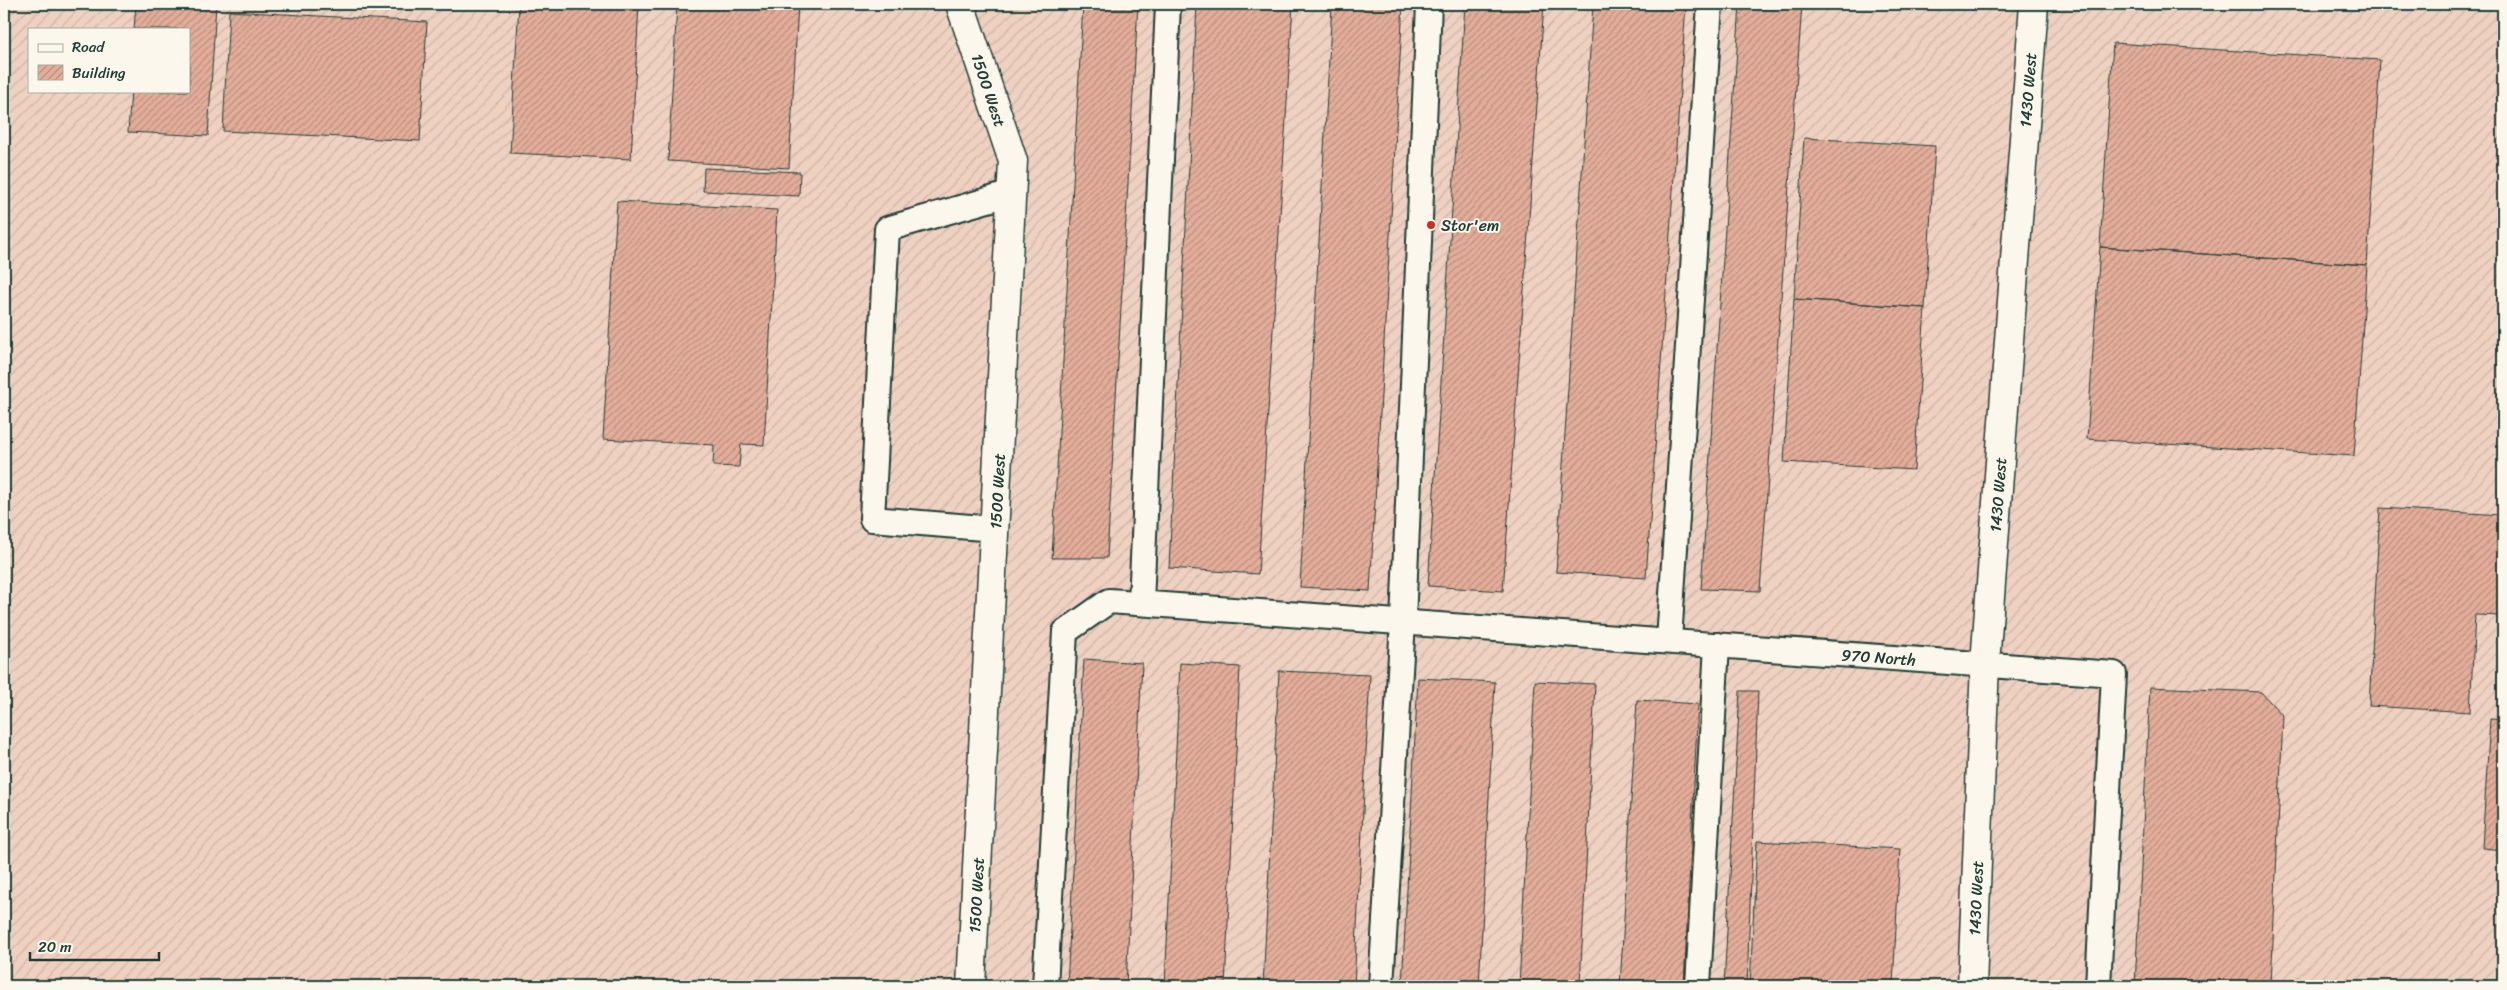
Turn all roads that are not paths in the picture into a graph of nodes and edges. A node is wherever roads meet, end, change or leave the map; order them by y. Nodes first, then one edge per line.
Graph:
1 (960, 4) edge
2 (1168, 4) edge
3 (1429, 4) edge
4 (1710, 4) edge
5 (2034, 4) edge
6 (1012, 193) junction
7 (995, 528) junction
8 (1140, 603) junction
9 (1403, 622) junction
10 (1669, 641) junction
11 (1717, 645) junction
12 (1984, 664) junction
13 (971, 986) edge
14 (1045, 986) edge
15 (1381, 986) edge
16 (1698, 986) edge
17 (1972, 986) edge
18 (2098, 986) edge

1 - 6 street, 1500 West
2 - 8 lane
3 - 9 lane
4 - 10 lane
5 - 12 street, 1430 West
6 - 7 street, 1500 West
6 - 7 lane
7 - 13 street, 1500 West
8 - 9 lane, 970 North
8 - 14 lane, 970 North
9 - 10 lane, 970 North
9 - 15 lane
10 - 11 lane, 970 North
11 - 12 lane, 970 North
11 - 16 lane
12 - 17 street, 1430 West
12 - 18 lane, 970 North

